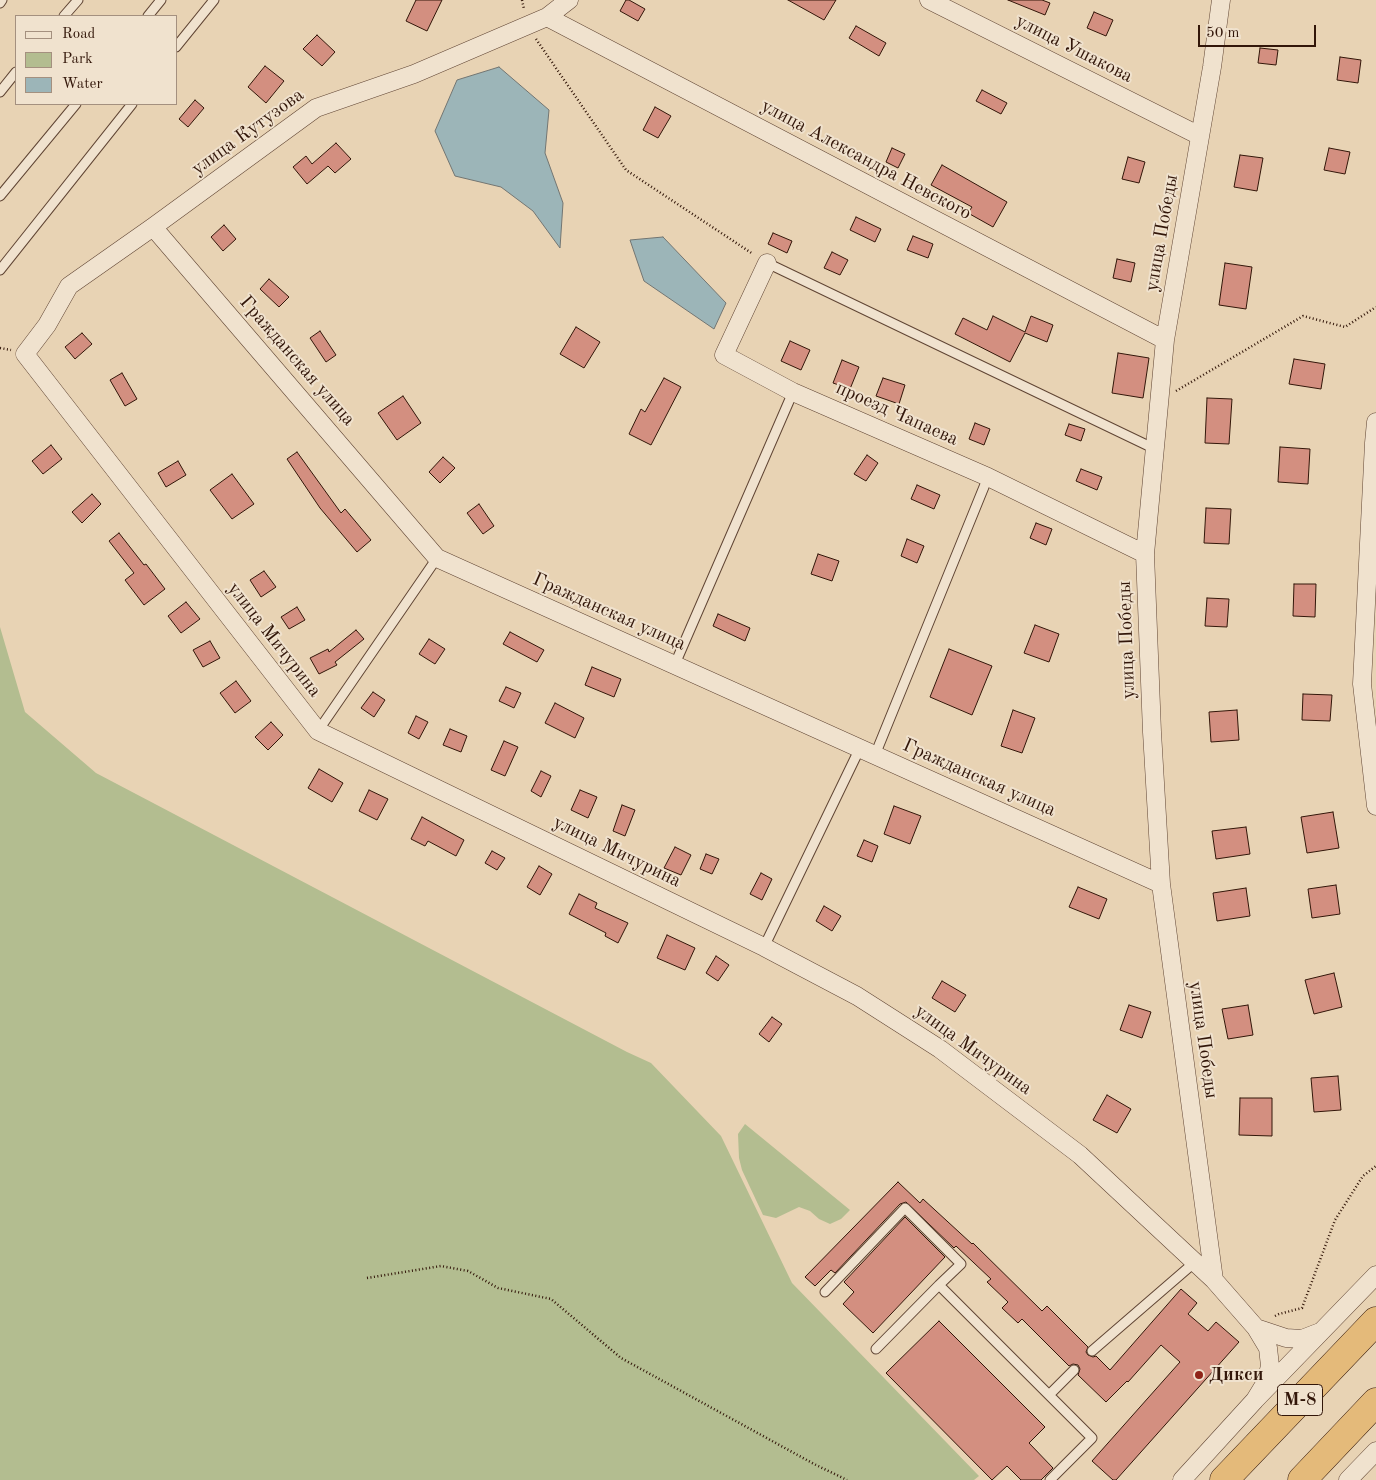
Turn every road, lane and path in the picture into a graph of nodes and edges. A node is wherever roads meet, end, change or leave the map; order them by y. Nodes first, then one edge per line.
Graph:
1 (78, 0) edge
2 (161, 0) edge
3 (214, 0) edge
4 (569, 0) edge
5 (929, 0) edge
6 (1221, 0) edge
7 (65, 15) edge
8 (149, 15) edge
9 (547, 17) junction
10 (527, 25) junction
11 (178, 45) edge
12 (15, 73) edge
13 (0, 92) edge
14 (75, 105) edge
15 (131, 105) edge
16 (1200, 136) junction
17 (0, 196) edge
18 (154, 227) junction
19 (767, 263) junction
20 (0, 270) edge
21 (1376, 306) edge
22 (1165, 340) junction
23 (24, 354) joint
24 (793, 392) junction
25 (1159, 400) junction
26 (1376, 422) edge
27 (1155, 449) junction
28 (988, 477) junction
29 (1145, 554) junction
30 (437, 558) junction
31 (675, 664) junction
32 (318, 731) junction
33 (868, 751) junction
34 (1376, 806) edge
35 (1161, 884) junction
36 (764, 947) junction
37 (1376, 1166) edge
38 (1194, 1262) junction
39 (1376, 1275) edge
40 (367, 1278) dead end
41 (1214, 1280) junction
42 (939, 1285) junction
43 (825, 1292) dead end
44 (1376, 1321) edge
45 (1256, 1328) junction
46 (1321, 1332) junction
47 (876, 1349) dead end
48 (1092, 1352) dead end
49 (1074, 1370) dead end
50 (1049, 1395) junction
51 (1255, 1400) junction
52 (1376, 1402) edge
53 (1373, 1462) edge
54 (847, 1480) edge
55 (1050, 1480) edge
56 (1182, 1480) edge
57 (1224, 1480) edge
58 (1302, 1480) edge
59 (1348, 1480) edge

1 - 7 lane
2 - 8 lane
3 - 11 lane
4 - 9 street, улица Кутузова
5 - 16 street, улица Ушакова
6 - 16 street, улица Победы
9 - 10 street, улица Кутузова
9 - 22 street, улица Александра Невского
10 - 18 street, улица Кутузова
10 - 19 path
12 - 13 lane
14 - 17 lane
15 - 20 lane
16 - 22 street, улица Победы
18 - 23 street, улица Кутузова
18 - 30 street, Гражданская улица
19 - 24 street, проезд Чапаева
19 - 27 lane
21 - 25 path
22 - 25 street, улица Победы
23 - 32 street, улица Мичурина
24 - 28 street, проезд Чапаева
24 - 31 lane
25 - 27 street, улица Победы
26 - 34 street
27 - 29 street, улица Победы
28 - 29 street, проезд Чапаева
28 - 33 lane
29 - 35 street, улица Победы
30 - 31 street, Гражданская улица
30 - 32 lane
31 - 33 street, Гражданская улица
32 - 36 street, улица Мичурина
33 - 35 street, Гражданская улица
33 - 36 lane
35 - 41 street, улица Победы
36 - 38 street, улица Мичурина
37 - 45 path
38 - 41 street, улица Мичурина
38 - 48 lane
39 - 46 street
40 - 54 path
41 - 45 street, улица Мичурина
42 - 43 lane
42 - 47 lane
42 - 50 lane
44 - 57 highway, М-8
45 - 46 street
45 - 51 street, улица Мичурина
46 - 51 street
49 - 50 lane
50 - 55 lane
51 - 56 street
52 - 58 highway
53 - 59 street

